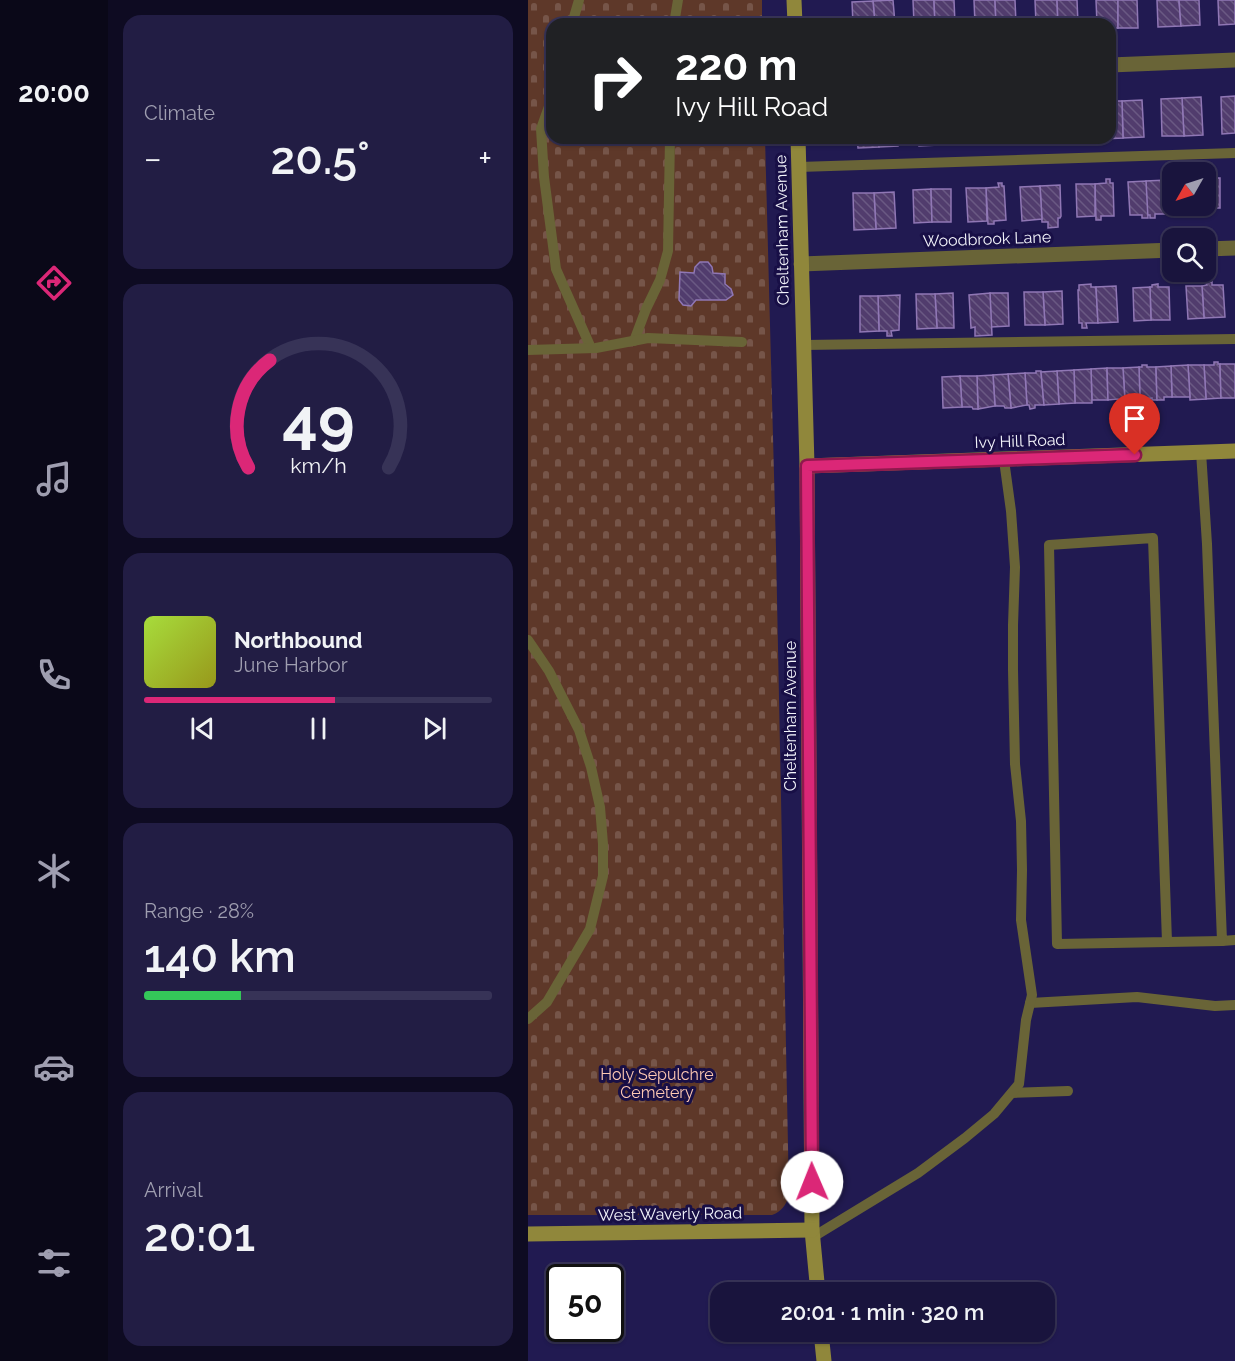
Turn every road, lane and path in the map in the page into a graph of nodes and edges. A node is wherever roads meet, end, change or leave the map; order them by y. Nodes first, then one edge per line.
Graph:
1 (579, 0) edge
2 (678, 0) edge
3 (794, 0) edge
4 (574, 18) edge
5 (675, 18) edge
6 (795, 18) edge
7 (1235, 60) edge
8 (1116, 65) edge
9 (546, 115) edge
10 (670, 144) edge
11 (798, 144) edge
12 (1235, 153) edge
13 (799, 167) junction
14 (1235, 248) edge
15 (1216, 249) edge
16 (1162, 250) edge
17 (801, 264) junction
18 (1235, 339) edge
19 (634, 341) junction
20 (742, 342) dead end
21 (803, 345) junction
22 (591, 348) junction
23 (528, 350) edge
24 (1235, 451) edge
25 (1201, 452) junction
26 (1004, 460) junction
27 (807, 466) junction
28 (528, 640) edge
29 (1235, 940) edge
30 (1222, 941) junction
31 (1167, 942) junction
32 (1030, 1003) junction
33 (1235, 1005) edge
34 (528, 1019) edge
35 (1068, 1091) dead end
36 (1012, 1093) junction
37 (528, 1234) edge
38 (812, 1234) junction
39 (817, 1282) edge
40 (822, 1342) edge
41 (824, 1361) edge

1 - 4 lane
2 - 5 lane
3 - 6 main road
7 - 8 street
9 - 22 lane
10 - 19 lane
11 - 13 main road, Cheltenham Avenue
12 - 13 lane
13 - 17 main road, Cheltenham Avenue
14 - 15 street
16 - 17 street, Woodbrook Lane
17 - 21 main road, Cheltenham Avenue
18 - 21 lane
19 - 20 lane
19 - 22 lane
21 - 27 main road, Cheltenham Avenue
22 - 23 lane
24 - 25 main road, Ivy Hill Road
25 - 26 main road, Ivy Hill Road
25 - 30 lane
26 - 27 main road, Ivy Hill Road
26 - 32 lane
27 - 38 main road, Cheltenham Avenue
28 - 34 lane
29 - 30 lane
30 - 31 lane
31 - 31 lane
32 - 33 lane
32 - 36 lane
35 - 36 lane
36 - 38 lane
37 - 38 main road, West Waverly Road
38 - 39 main road, Cheltenham Avenue
40 - 41 main road

